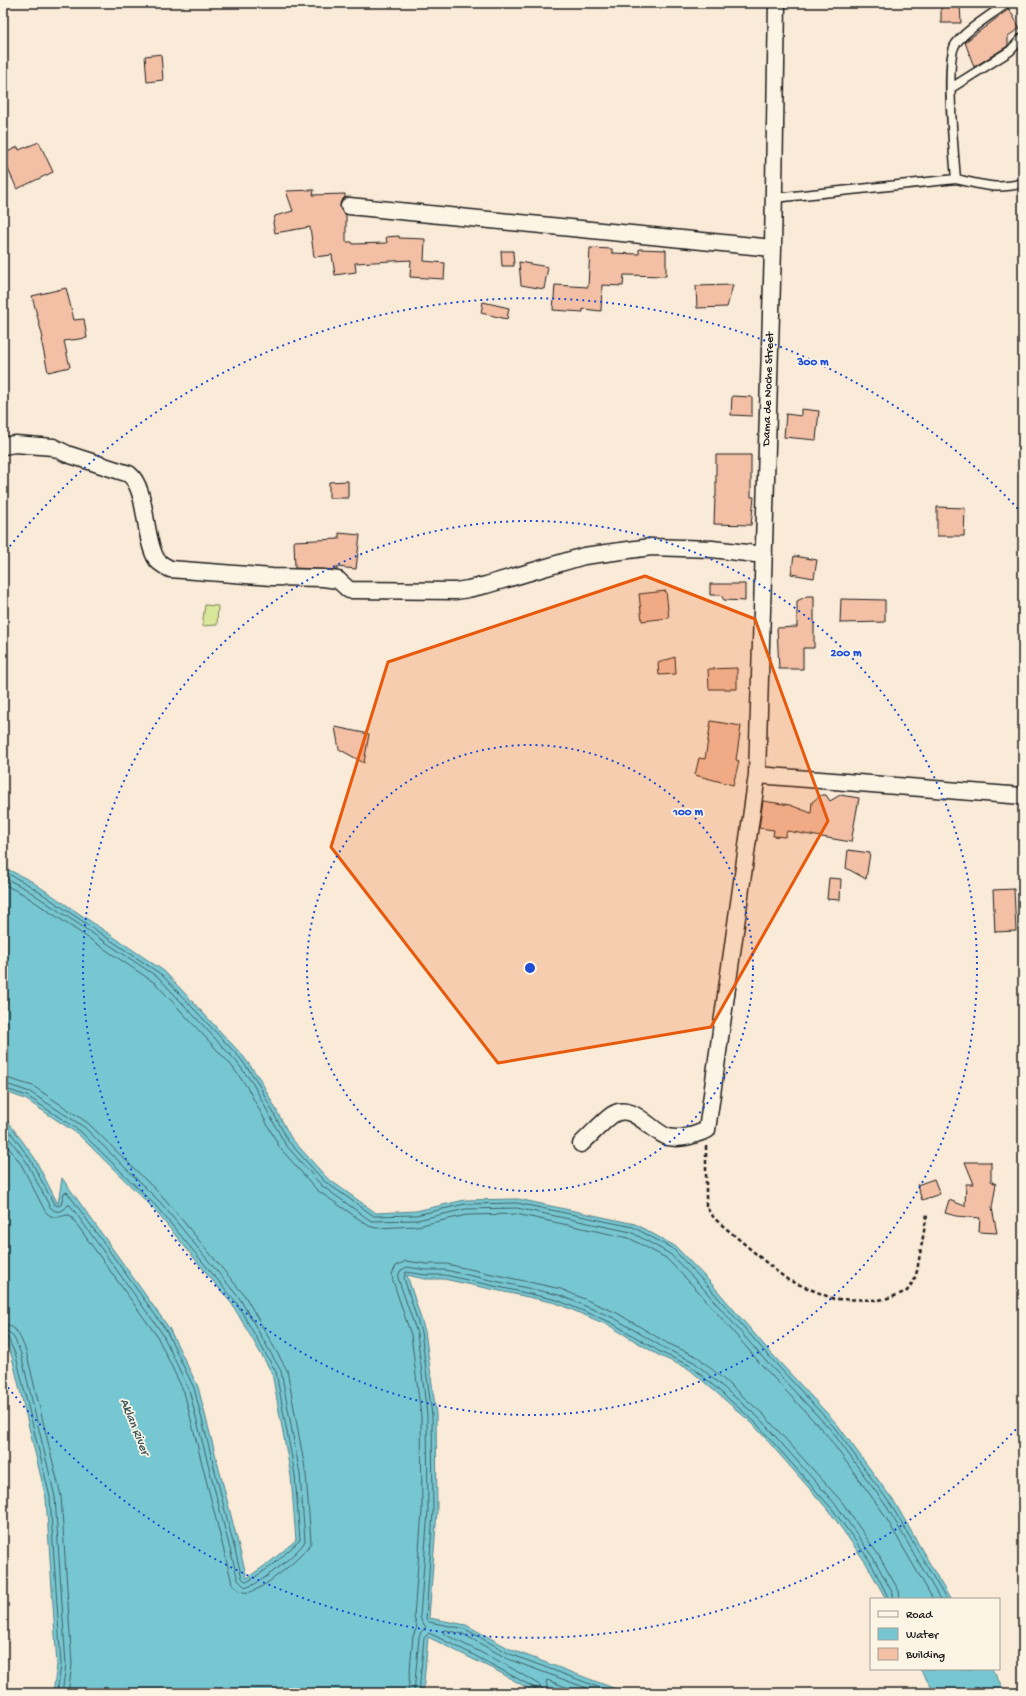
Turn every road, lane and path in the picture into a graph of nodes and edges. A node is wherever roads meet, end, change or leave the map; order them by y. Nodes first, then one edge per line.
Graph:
1 (777, 3) edge
2 (1007, 3) edge
3 (1023, 37) edge
4 (951, 88) junction
5 (956, 179) junction
6 (1023, 183) edge
7 (774, 198) junction
8 (348, 206) dead end
9 (773, 248) junction
10 (3, 446) edge
11 (764, 555) junction
12 (757, 775) junction
13 (1023, 796) edge
14 (707, 1130) junction
15 (581, 1144) dead end
16 (927, 1214) dead end

1 - 7 street, Dama de Noche Street
2 - 4 lane
3 - 4 lane
4 - 5 lane
5 - 6 lane
5 - 7 lane
7 - 9 street, Dama de Noche Street
8 - 9 street
9 - 11 street, Dama de Noche Street
10 - 11 street
11 - 12 street, Dama de Noche Street
12 - 13 street
12 - 14 street, Dama de Noche Street
14 - 15 street
14 - 16 path

